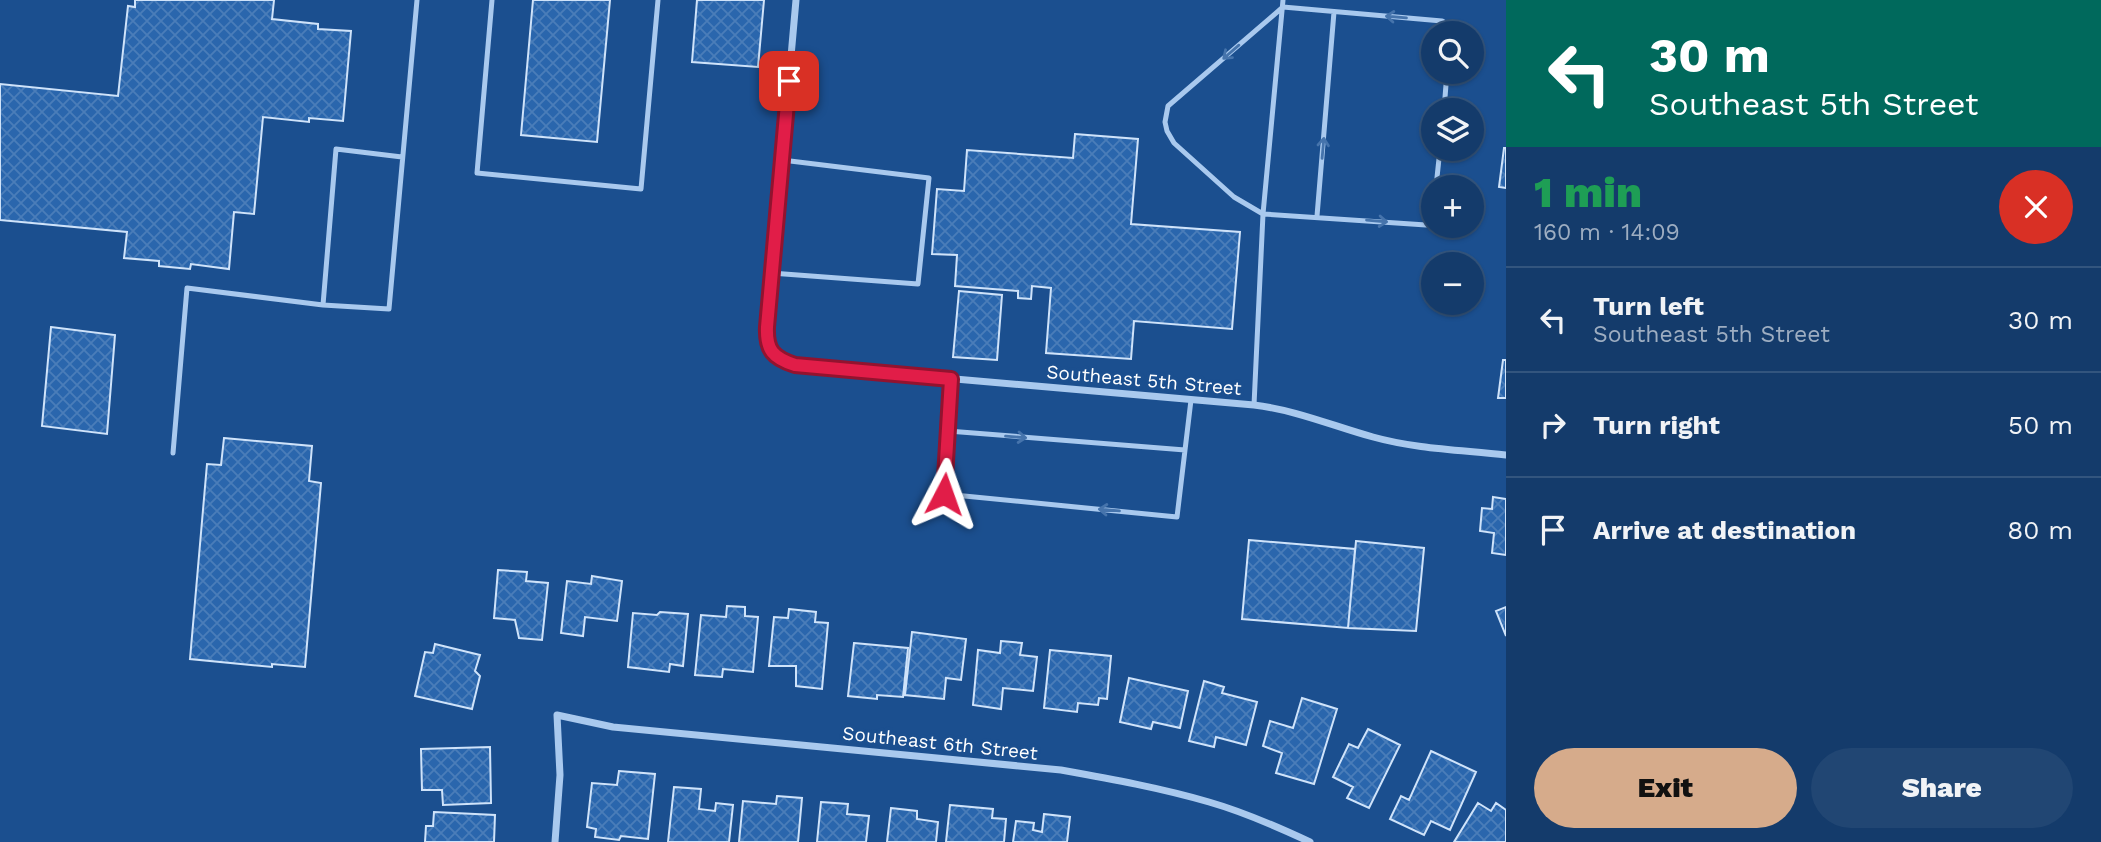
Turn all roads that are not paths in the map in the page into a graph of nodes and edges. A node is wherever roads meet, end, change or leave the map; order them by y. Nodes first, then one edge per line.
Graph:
1 (417, 0) edge
2 (492, 0) edge
3 (658, 0) edge
4 (796, 0) edge
5 (1283, 0) edge
6 (1283, 8) junction
7 (1334, 12) junction
8 (1442, 21) edge
9 (402, 158) junction
10 (782, 160) junction
11 (1263, 214) junction
12 (1317, 216) junction
13 (1421, 225) edge
14 (771, 272) junction
15 (323, 305) junction
16 (951, 379) junction
17 (1191, 400) junction
18 (1254, 405) junction
19 (948, 431) junction
20 (1185, 450) junction
21 (173, 453) dead end
22 (1506, 455) edge
23 (555, 842) edge
24 (1310, 842) edge

1 - 9 lane
2 - 3 lane
4 - 10 street
5 - 6 lane
6 - 7 lane
6 - 11 lane
6 -> 11 lane
8 -> 7 lane
12 -> 7 lane
9 - 15 lane
9 - 15 lane
10 - 14 street
10 - 14 lane
11 - 12 lane
11 - 18 lane
12 -> 13 lane
14 - 16 street, Southeast 5th Street
15 - 21 lane
16 - 17 street, Southeast 5th Street
16 - 19 lane
17 - 18 street, Southeast 5th Street
17 - 20 lane
18 - 22 street, Southeast 5th Street
19 -> 20 lane
20 -> 19 lane
23 - 24 street, Southeast 6th Street

